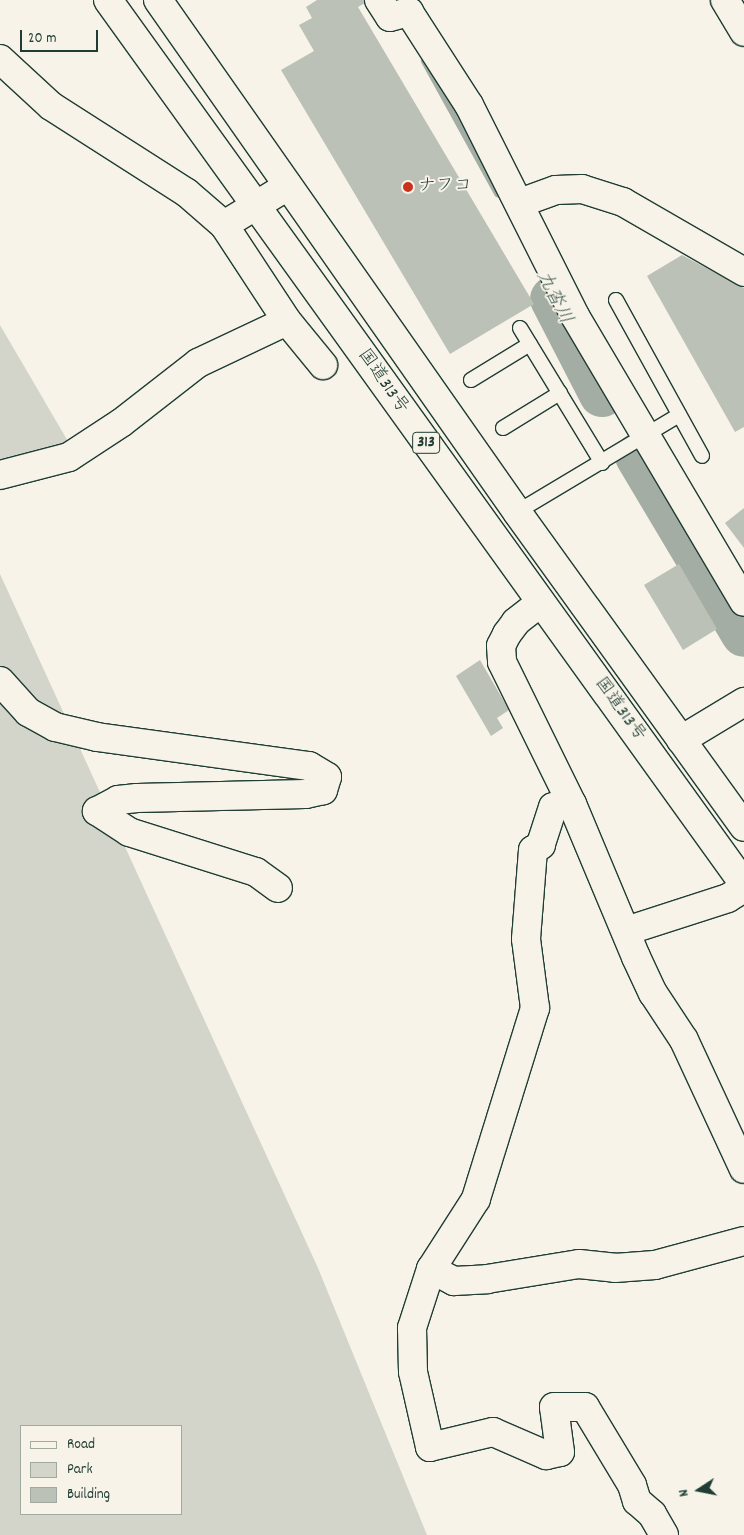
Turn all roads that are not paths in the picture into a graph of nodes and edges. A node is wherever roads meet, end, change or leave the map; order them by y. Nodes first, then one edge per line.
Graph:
1 (108, 0) edge
2 (158, 0) edge
3 (379, 0) edge
4 (725, 0) edge
5 (744, 32) edge
6 (0, 59) edge
7 (288, 186) junction
8 (520, 203) junction
9 (256, 206) junction
10 (224, 225) junction
11 (744, 272) edge
12 (616, 300) dead end
13 (287, 321) junction
14 (520, 328) dead end
15 (530, 344) junction
16 (324, 366) dead end
17 (471, 380) dead end
18 (560, 393) junction
19 (679, 415) junction
20 (503, 428) dead end
21 (646, 438) junction
22 (702, 456) dead end
23 (602, 463) junction
24 (0, 475) edge
25 (517, 512) junction
26 (744, 602) edge
27 (540, 603) junction
28 (0, 681) edge
29 (744, 702) edge
30 (681, 740) junction
31 (572, 804) junction
32 (744, 827) edge
33 (744, 886) edge
34 (278, 888) dead end
35 (626, 931) junction
36 (744, 1170) edge
37 (744, 1241) edge
38 (431, 1269) junction
39 (664, 1535) edge

1 - 9 main road, 国道313号 / 313
2 - 7 main road, 国道313号 / 313
3 - 8 main road
4 - 5 main road
6 - 10 main road
7 - 9 main road
7 - 25 main road, 国道313号 / 313
8 - 11 main road
8 - 21 main road
9 - 10 main road
9 - 27 main road, 国道313号 / 313
10 - 13 main road
12 - 19 lane
13 - 16 main road
13 - 24 main road
14 - 15 lane
15 - 17 lane
15 - 18 lane
18 - 20 lane
18 - 23 lane
19 - 21 lane
19 - 22 lane
21 - 23 lane
21 - 26 main road
23 - 25 lane
25 - 30 main road, 国道313号 / 313
27 - 31 main road
27 - 33 main road, 国道313号 / 313
28 - 34 main road
29 - 30 main road
30 - 32 main road, 国道313号 / 313
31 - 35 main road
31 - 38 main road
33 - 35 main road
35 - 36 main road
37 - 38 main road
38 - 39 main road

